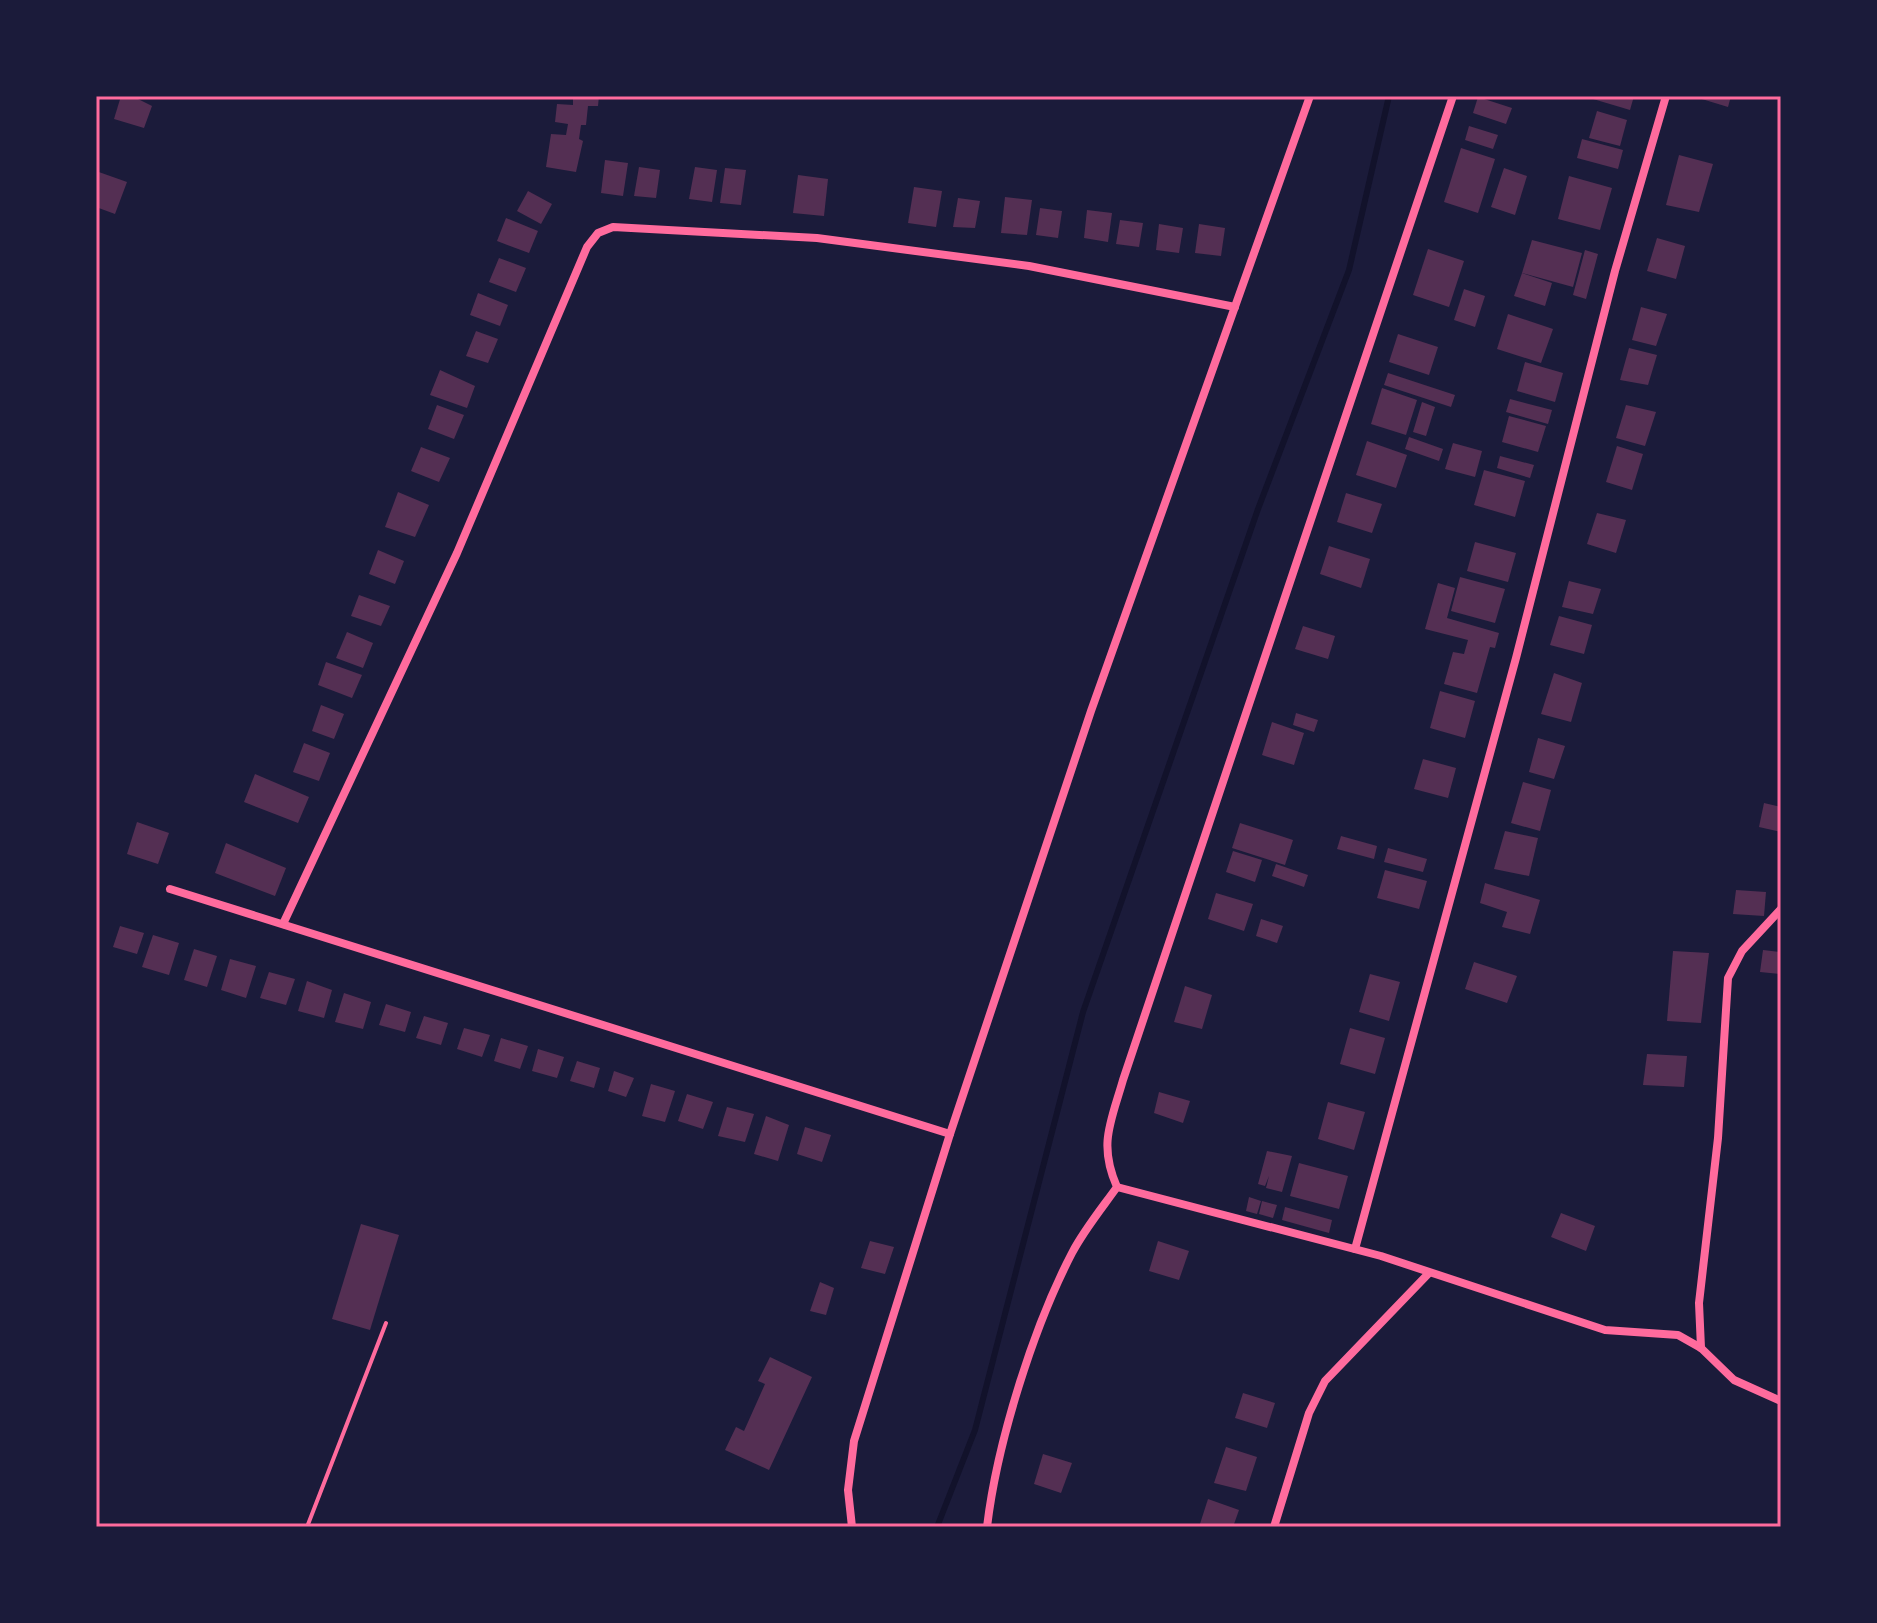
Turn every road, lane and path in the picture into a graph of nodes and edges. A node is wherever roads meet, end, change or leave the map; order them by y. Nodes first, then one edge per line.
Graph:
1 (1310, 96) edge
2 (1453, 96) edge
3 (1666, 96) edge
4 (1235, 307) junction
5 (170, 889) dead end
6 (1781, 909) edge
7 (283, 924) junction
8 (950, 1134) junction
9 (1117, 1187) junction
10 (1355, 1249) junction
11 (1429, 1273) junction
12 (386, 1323) dead end
13 (1701, 1348) junction
14 (1781, 1401) edge
15 (307, 1527) edge
16 (852, 1527) edge
17 (987, 1527) edge
18 (1274, 1527) edge

1 - 4 street
2 - 9 street
3 - 10 street
4 - 7 street
4 - 8 street
5 - 7 street
6 - 13 street
7 - 8 street
8 - 16 street
9 - 10 street
9 - 17 street
10 - 11 street
11 - 13 street
11 - 18 street
12 - 15 lane
13 - 14 street

